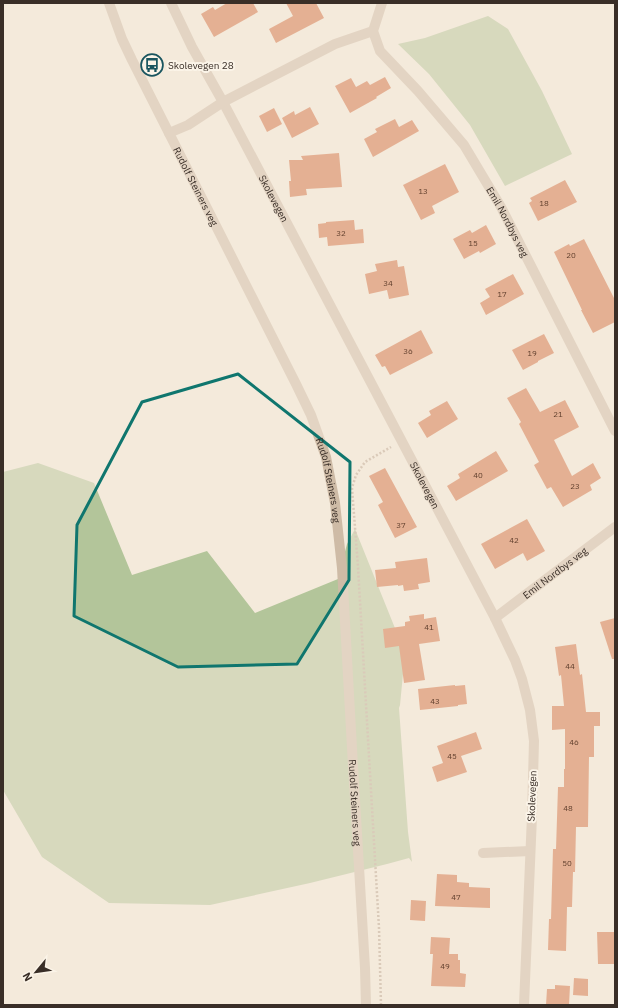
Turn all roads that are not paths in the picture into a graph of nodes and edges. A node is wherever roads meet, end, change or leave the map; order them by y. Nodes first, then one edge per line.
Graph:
1 (109, 3) edge
2 (171, 3) edge
3 (382, 3) edge
4 (373, 31) junction
5 (224, 102) junction
6 (169, 133) junction
7 (615, 431) edge
8 (615, 527) edge
9 (495, 618) junction
10 (530, 851) junction
11 (483, 853) dead end
12 (366, 1005) edge
13 (524, 1005) edge

1 - 6 street, Rudolf Steiners veg
2 - 5 street, Skolevegen
3 - 4 street
4 - 5 street
4 - 7 street, Emil Nordbys veg
5 - 6 street
5 - 9 street, Skolevegen
6 - 12 street, Rudolf Steiners veg
8 - 9 street, Emil Nordbys veg
9 - 10 street, Skolevegen
10 - 11 street
10 - 13 street, Skolevegen

